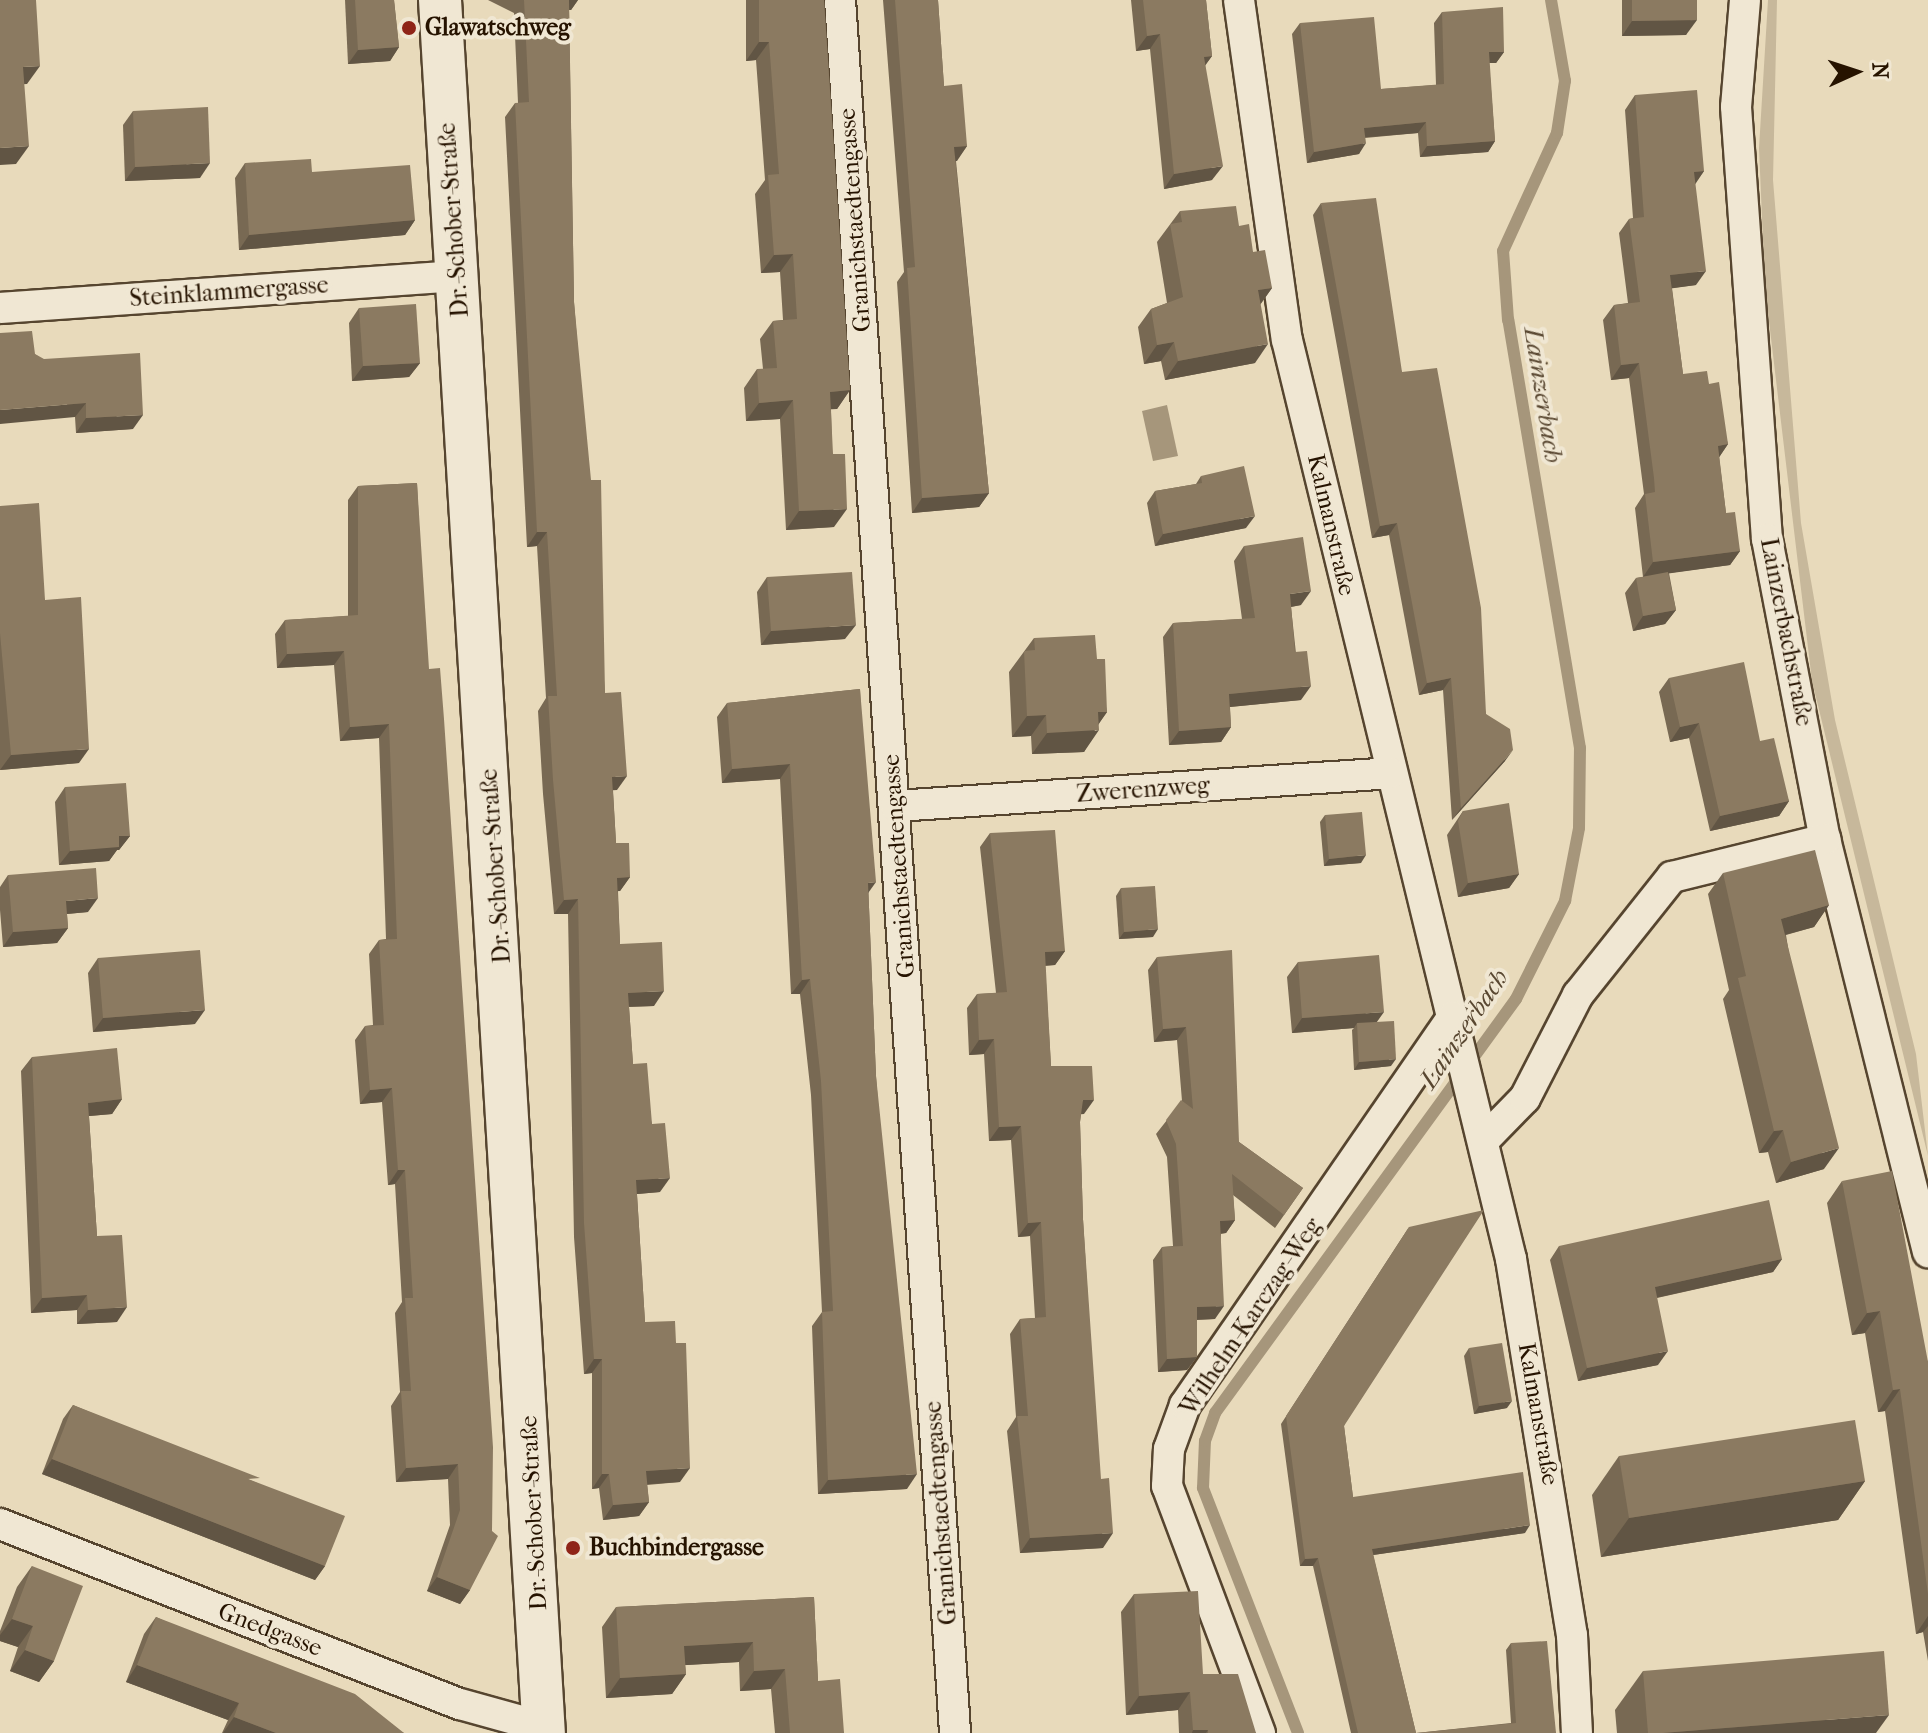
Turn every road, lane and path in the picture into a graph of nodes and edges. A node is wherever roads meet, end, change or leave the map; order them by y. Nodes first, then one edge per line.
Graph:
1 (440, 0) edge
2 (840, 0) edge
3 (1239, 0) edge
4 (1745, 0) edge
5 (457, 276) junction
6 (0, 308) edge
7 (1390, 773) junction
8 (896, 806) junction
9 (1825, 839) junction
10 (1456, 1030) junction
11 (1485, 1139) junction
12 (1928, 1252) edge
13 (0, 1518) edge
14 (543, 1730) edge
15 (955, 1733) edge
16 (1260, 1733) edge
17 (1577, 1733) edge

1 - 5 street, Dr.-Schober-Straße
2 - 8 street, Granichstaedtengasse
3 - 7 street, Kalmanstraße
4 - 9 street, Lainzerbachstraße
5 - 6 street, Steinklammergasse
5 - 14 street, Dr.-Schober-Straße
7 - 8 street, Zwerenzweg
7 - 10 street, Kalmanstraße
8 - 15 street, Granichstaedtengasse
9 - 11 street
9 - 12 street, Lainzerbachstraße
10 - 11 street, Kalmanstraße
10 - 16 street, Wilhelm-Karczag-Weg
11 - 17 street, Kalmanstraße
13 - 14 street, Gnedgasse

